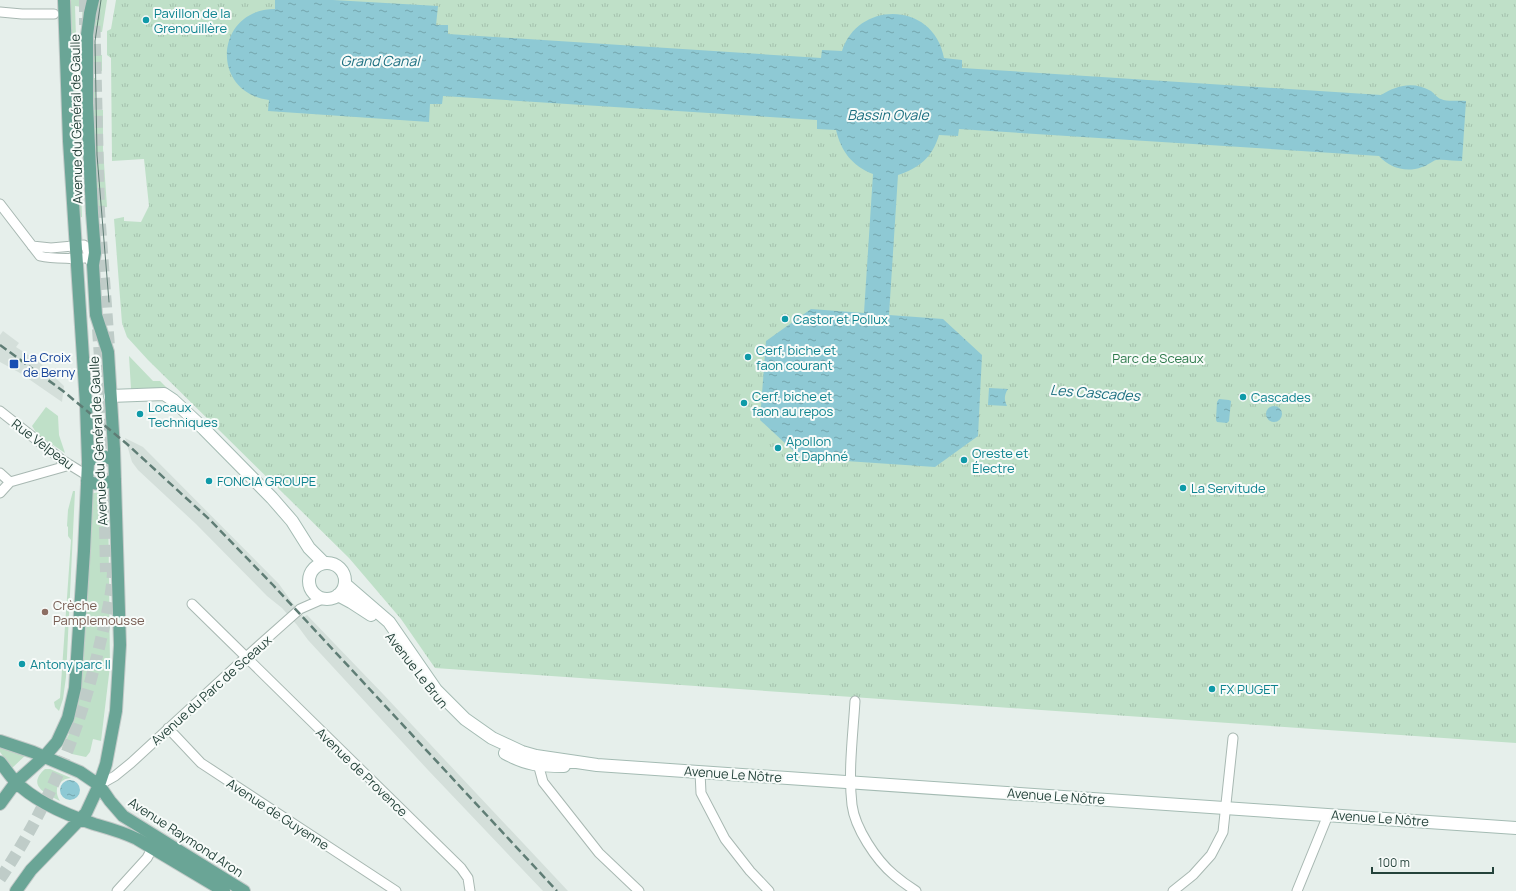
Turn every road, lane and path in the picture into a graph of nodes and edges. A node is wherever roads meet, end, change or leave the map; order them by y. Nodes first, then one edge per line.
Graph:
1 (64, 0) edge
2 (93, 0) edge
3 (2, 12) edge
4 (54, 14) dead end
5 (0, 204) edge
6 (4, 216) edge
7 (75, 245) junction
8 (32, 246) junction
9 (76, 258) junction
10 (92, 259) junction
11 (110, 396) junction
12 (0, 411) edge
13 (114, 461) junction
14 (88, 462) junction
15 (70, 466) junction
16 (0, 473) edge
17 (88, 479) junction
18 (115, 479) junction
19 (10, 482) junction
20 (0, 493) edge
21 (309, 548) junction
22 (324, 563) junction
23 (312, 571) junction
24 (345, 584) junction
25 (338, 595) junction
26 (324, 598) junction
27 (192, 604) dead end
28 (245, 658) junction
29 (856, 701) dead end
30 (168, 728) junction
31 (1234, 738) dead end
32 (0, 741) edge
33 (44, 757) junction
34 (537, 761) junction
35 (0, 762) edge
36 (700, 772) junction
37 (16, 782) junction
38 (851, 782) junction
39 (100, 785) junction
40 (1227, 803) junction
41 (0, 804) edge
42 (1328, 815) junction
43 (80, 819) junction
44 (1516, 828) edge
45 (153, 847) junction
46 (16, 891) edge
47 (117, 891) edge
48 (224, 891) edge
49 (244, 891) edge
50 (396, 891) edge
51 (470, 891) edge
52 (639, 891) edge
53 (769, 891) edge
54 (916, 891) edge
55 (1173, 891) edge
56 (1297, 891) edge

1 - 7 main road, Avenue du Général de Gaulle
2 - 10 main road, Avenue du Général de Gaulle
3 - 4 street
5 - 6 street
6 - 8 street
7 - 8 street
7 - 9 main road, Avenue du Général de Gaulle
7 - 10 street
8 - 9 street
9 - 10 street
9 - 14 main road, Avenue du Général de Gaulle
10 - 11 main road, Avenue du Général de Gaulle
11 - 13 main road, Avenue du Général de Gaulle
11 - 21 main road
12 - 15 street, Rue Velpeau
13 - 14 main road
13 - 18 main road, Avenue du Général de Gaulle
14 - 17 main road, Avenue du Général de Gaulle
15 - 17 street, Rue Velpeau
15 - 19 street
16 - 19 street
17 - 18 main road
17 - 33 main road, Avenue du Général de Gaulle
18 - 39 main road, Avenue du Général de Gaulle
19 - 20 street
21 - 22 main road
21 - 23 main road
22 - 23 main road
22 - 24 main road
23 - 26 main road
24 - 25 main road
24 - 34 main road, Avenue Le Brun
25 - 26 main road
25 - 34 main road, Avenue Le Brun
26 - 28 street, Avenue du Parc de Sceaux
27 - 28 street, Avenue de Provence
28 - 30 street, Avenue du Parc de Sceaux
28 - 51 street, Avenue de Provence
29 - 38 street
30 - 39 street, Avenue du Parc de Sceaux
30 - 50 street, Avenue de Guyenne
31 - 40 street
32 - 33 main road
33 - 37 main road, Avenue du Général de Gaulle
33 - 39 main road
34 - 36 main road, Avenue Le Nôtre
34 - 52 street
35 - 37 main road, Avenue Raymond Aron
36 - 38 main road, Avenue Le Nôtre
36 - 53 street
37 - 41 main road
37 - 43 main road, Avenue Raymond Aron
38 - 40 main road, Avenue Le Nôtre
38 - 54 street
39 - 43 main road, Avenue du Général de Gaulle
39 - 49 main road, Avenue Raymond Aron
40 - 42 main road, Avenue Le Nôtre
40 - 55 street
42 - 44 main road, Avenue Le Nôtre
42 - 56 street
43 - 45 main road, Avenue Raymond Aron
43 - 46 main road, Avenue du Général de Gaulle
45 - 47 street
45 - 48 main road, Avenue Raymond Aron

